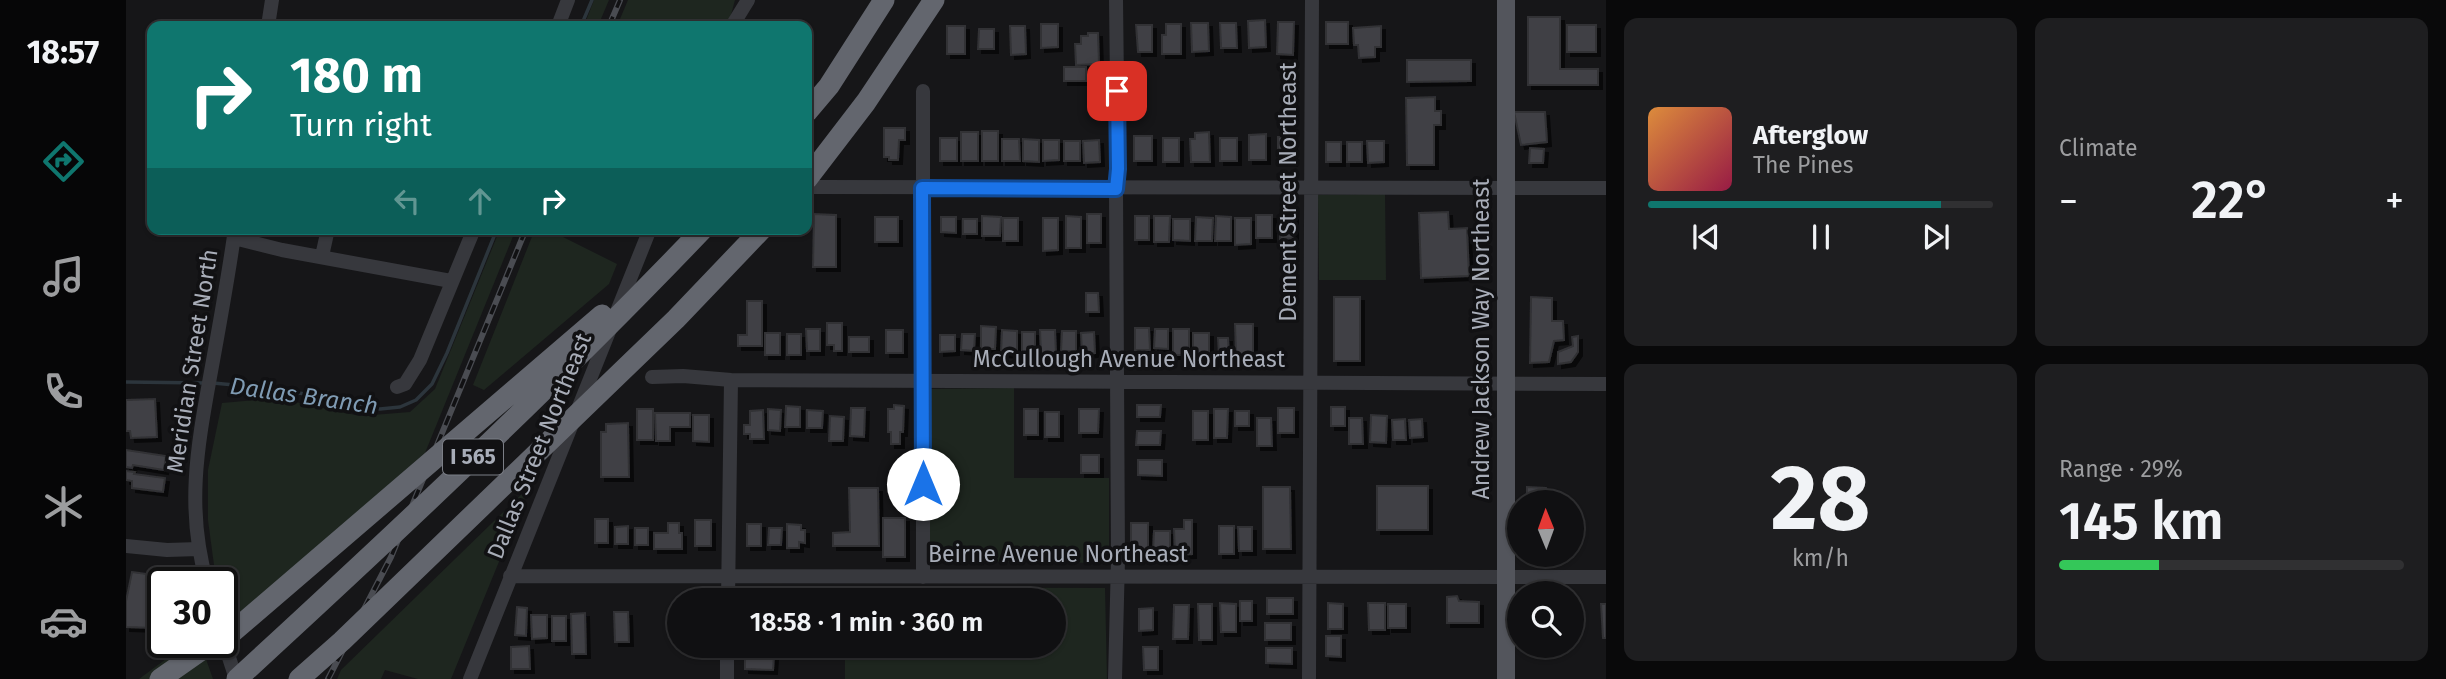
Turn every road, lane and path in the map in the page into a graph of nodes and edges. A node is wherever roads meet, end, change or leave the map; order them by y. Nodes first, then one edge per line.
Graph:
1 (272, 0) edge
2 (568, 0) edge
3 (748, 0) edge
4 (884, 0) edge
5 (934, 0) edge
6 (1116, 0) edge
7 (1312, 0) edge
8 (1506, 0) edge
9 (269, 21) edge
10 (560, 21) edge
11 (735, 21) edge
12 (923, 91) dead end
13 (812, 107) edge
14 (812, 173) edge
15 (812, 187) edge
16 (1506, 187) junction
17 (922, 188) junction
18 (1311, 188) junction
19 (1606, 188) edge
20 (1116, 189) junction
21 (234, 235) edge
22 (238, 235) edge
23 (327, 235) edge
24 (471, 235) edge
25 (648, 235) edge
26 (695, 235) edge
27 (696, 235) edge
28 (756, 235) edge
29 (322, 256) junction
30 (451, 281) junction
31 (652, 377) dead end
32 (731, 380) junction
33 (923, 381) junction
34 (1117, 382) junction
35 (1311, 383) junction
36 (1506, 384) junction
37 (1606, 384) edge
38 (397, 387) dead end
39 (126, 546) edge
40 (199, 549) junction
41 (203, 567) edge
42 (510, 576) junction
43 (729, 576) junction
44 (923, 577) junction
45 (1117, 577) junction
46 (1309, 577) junction
47 (1506, 577) junction
48 (1606, 577) edge
49 (728, 588) edge
50 (238, 626) edge
51 (342, 641) junction
52 (190, 658) edge
53 (201, 658) edge
54 (229, 658) edge
55 (727, 658) edge
56 (160, 679) edge
57 (177, 679) edge
58 (236, 679) edge
59 (299, 679) edge
60 (308, 679) edge
61 (470, 679) edge
62 (727, 679) edge
63 (1115, 679) edge
64 (1309, 679) edge
65 (1506, 679) edge

1 - 9 street
2 - 10 street
3 - 11 street
4 - 13 highway
5 - 14 highway
6 - 20 street
7 - 18 street, Dement Street Northeast
8 - 16 main road, Andrew Jackson Way Northeast
12 - 17 street
15 - 17 street
16 - 18 street
16 - 19 street
16 - 36 main road, Andrew Jackson Way Northeast
17 - 20 street
17 - 33 street
18 - 20 street
18 - 35 street, Dement Street Northeast
20 - 34 street
21 - 40 street, Meridian Street North
22 - 29 street
23 - 29 street
24 - 30 street
25 - 42 street, Dallas Street Northeast
26 - 50 highway, bridge
27 - 58 highway, I 565, bridge
28 - 51 highway, I 565, bridge
29 - 30 street
30 - 38 street
31 - 32 street, McCullough Avenue Northeast
32 - 33 street, McCullough Avenue Northeast
32 - 43 street
33 - 34 street, McCullough Avenue Northeast
33 - 44 street
34 - 35 street, McCullough Avenue Northeast
34 - 45 street
35 - 36 street, McCullough Avenue Northeast
35 - 46 street, Dement Street Northeast
36 - 37 street, McCullough Avenue Northeast
36 - 47 main road, Andrew Jackson Way Northeast
39 - 40 street
40 - 41 street, Meridian Street North
42 - 43 street, Beirne Avenue Northeast
42 - 61 street, Dallas Street Northeast
43 - 44 street, Beirne Avenue Northeast
43 - 49 street
44 - 45 street, Beirne Avenue Northeast
45 - 46 street, Beirne Avenue Northeast
45 - 63 street
46 - 47 street, Beirne Avenue Northeast
46 - 64 street, Dement Street Northeast
47 - 48 street, Beirne Avenue Northeast
47 - 65 main road, Andrew Jackson Way Northeast
51 - 59 highway, I 565, bridge
51 - 60 highway, bridge
52 - 56 highway
53 - 57 highway
54 - 58 street
55 - 62 street

